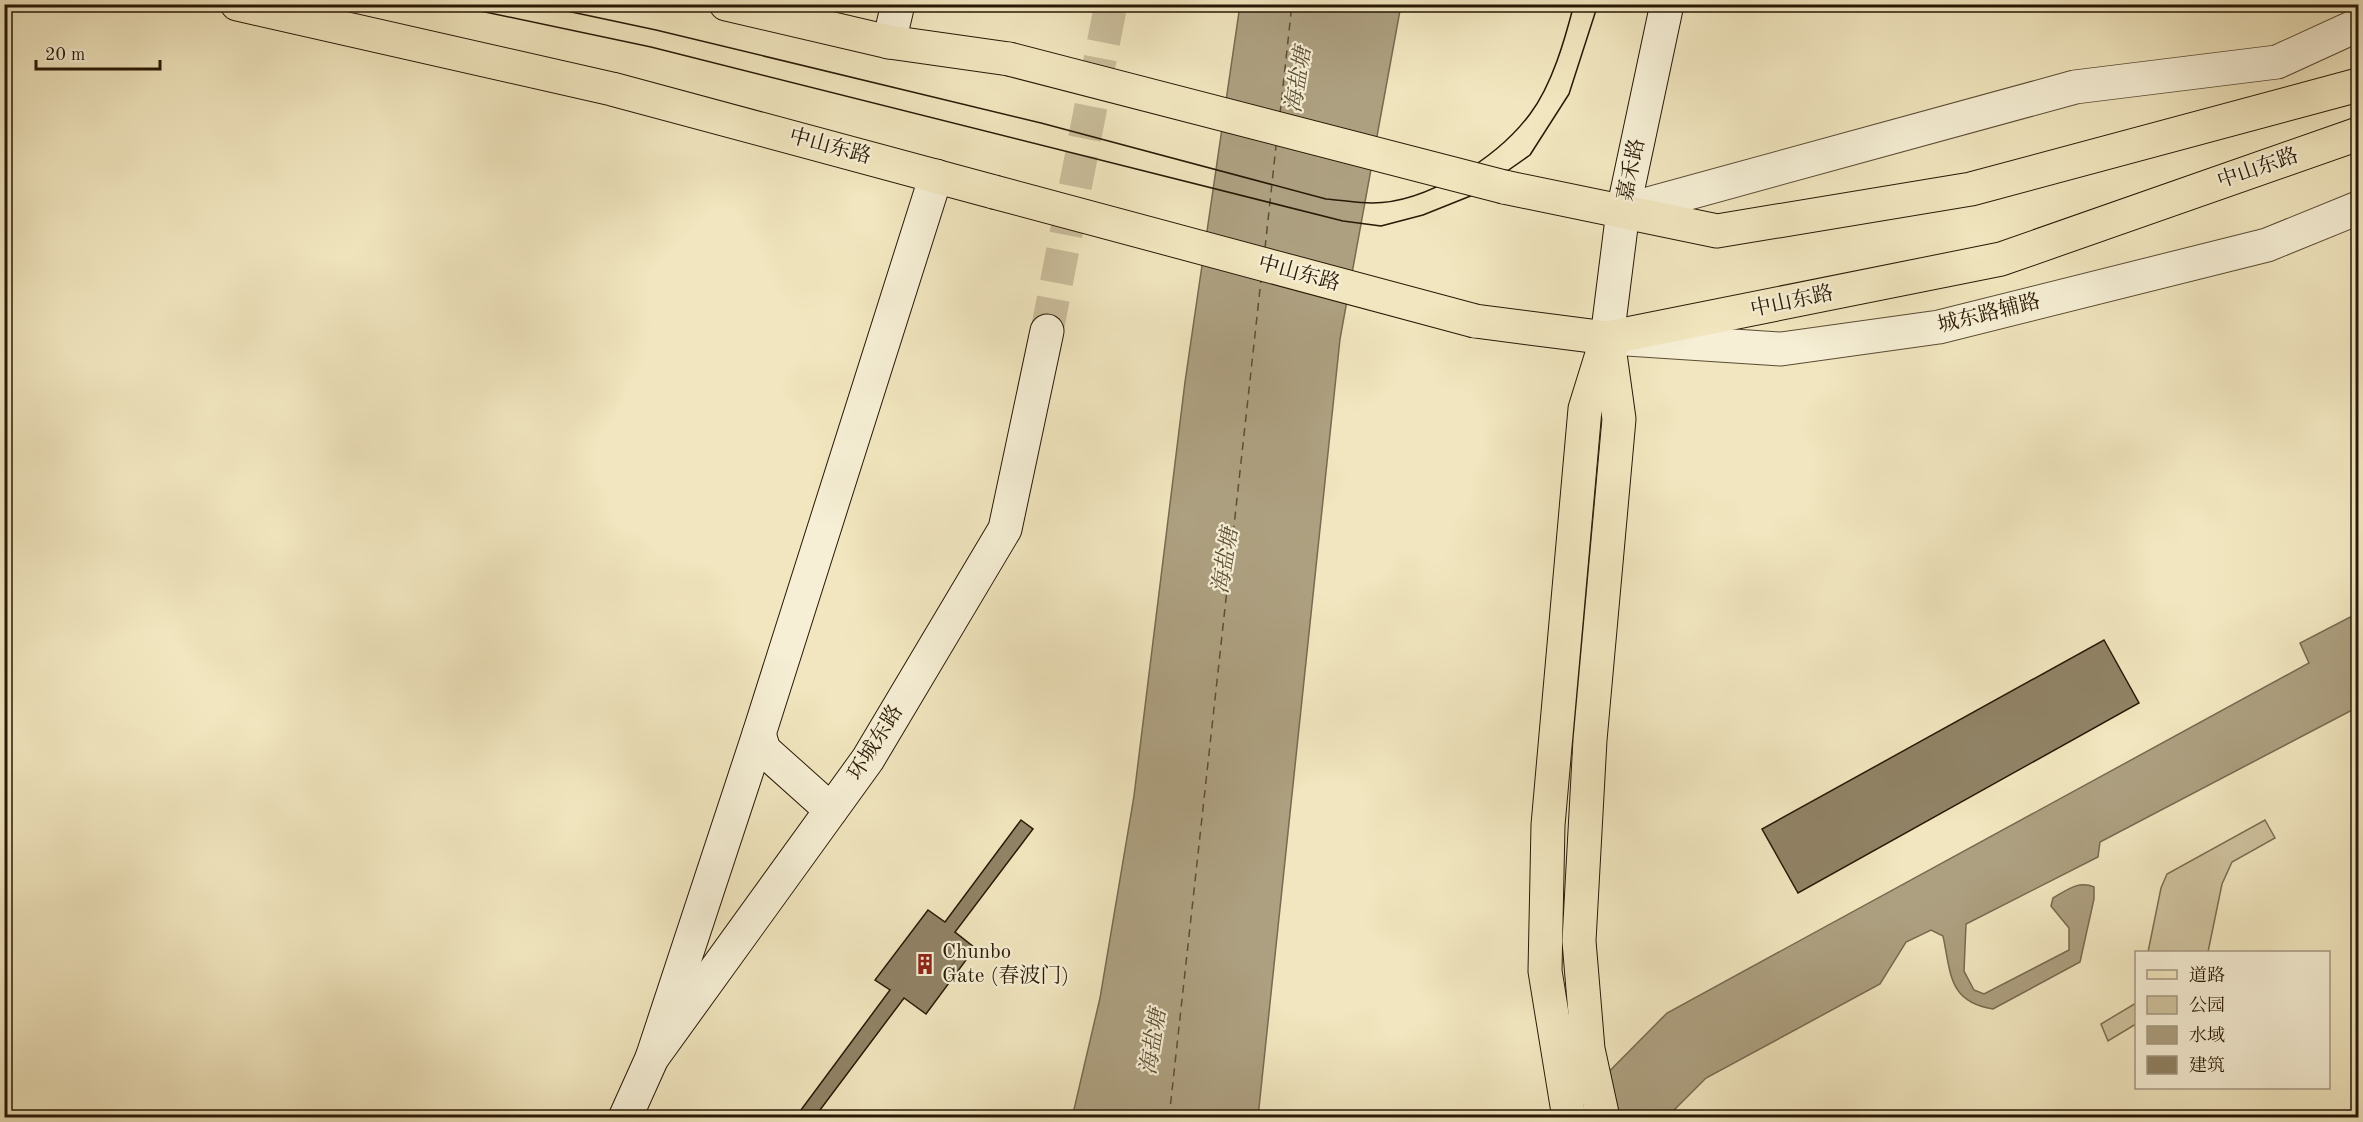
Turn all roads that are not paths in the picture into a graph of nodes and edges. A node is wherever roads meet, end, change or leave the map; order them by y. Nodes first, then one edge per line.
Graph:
1 (237, 4) edge
2 (726, 4) edge
3 (898, 4) edge
4 (1667, 4) edge
5 (2358, 25) edge
6 (889, 42) junction
7 (2358, 85) edge
8 (2358, 134) edge
9 (936, 176) junction
10 (2358, 208) edge
11 (1623, 212) junction
12 (1047, 331) tunnel mouth
13 (1607, 338) junction
14 (759, 734) junction
15 (831, 810) junction
16 (652, 1058) junction
17 (625, 1118) edge
18 (1569, 1118) edge
19 (1603, 1118) edge

1 - 9 main road, 中山东路
2 - 6 main road
3 - 6 street
4 - 11 street, 嘉禾路
5 - 11 street
6 - 11 main road, bridge
7 - 11 main road
8 - 13 main road, 中山东路
9 - 13 main road, 中山东路, bridge
9 - 14 street
10 - 13 street, 城东路辅路
11 - 13 street, 嘉禾路
12 - 15 street, 环城东路
13 - 18 main road
13 - 19 main road
14 - 15 street
14 - 16 street
15 - 16 street, 环城东路
16 - 17 street, 环城东路

